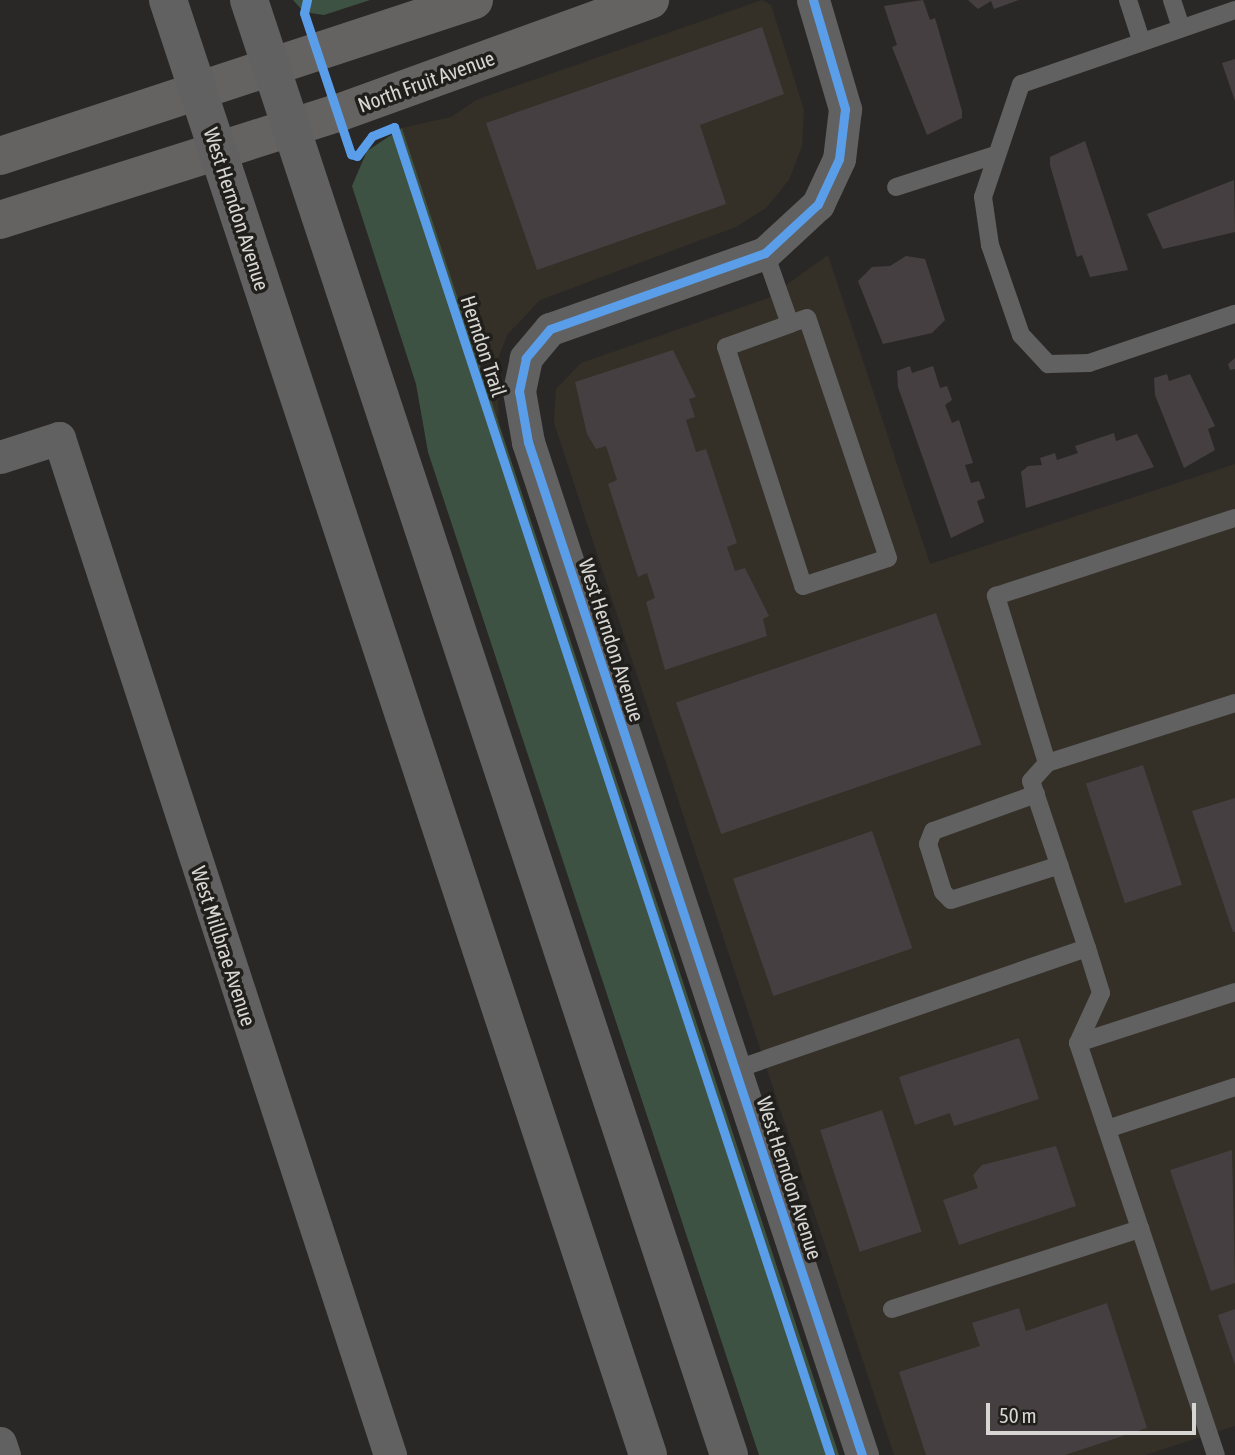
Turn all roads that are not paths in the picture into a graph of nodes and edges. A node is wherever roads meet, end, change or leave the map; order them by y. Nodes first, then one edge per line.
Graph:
1 (168, 0) edge
2 (250, 0) edge
3 (474, 0) edge
4 (650, 0) edge
5 (813, 0) edge
6 (1128, 0) edge
7 (1172, 0) edge
8 (1235, 10) edge
9 (1181, 27) junction
10 (1142, 40) junction
11 (272, 66) junction
12 (197, 90) junction
13 (292, 128) junction
14 (219, 152) junction
15 (995, 155) junction
16 (0, 156) edge
17 (896, 187) dead end
18 (0, 220) edge
19 (765, 253) junction
20 (1235, 314) edge
21 (790, 324) junction
22 (0, 457) edge
23 (1235, 518) edge
24 (1235, 704) edge
25 (1047, 763) junction
26 (1036, 794) junction
27 (1059, 865) junction
28 (1087, 948) junction
29 (1235, 992) edge
30 (1078, 1044) junction
31 (737, 1069) junction
32 (1235, 1087) edge
33 (1107, 1129) junction
34 (1140, 1229) junction
35 (892, 1309) dead end
36 (0, 1443) edge
37 (4, 1455) edge
38 (390, 1455) edge
39 (648, 1455) edge
40 (729, 1455) edge
41 (862, 1455) edge
42 (1216, 1455) edge

1 - 12 main road, West Herndon Avenue
2 - 11 main road
3 - 11 street
4 - 13 street, North Fruit Avenue
5 - 19 street, West Herndon Avenue
6 - 10 lane
7 - 9 lane
8 - 9 lane
9 - 10 lane
10 - 15 lane
11 - 12 street
11 - 13 main road
12 - 14 main road, West Herndon Avenue
12 - 16 street
13 - 14 street, North Fruit Avenue
13 - 40 main road
14 - 18 street, North Fruit Avenue
14 - 39 main road, West Herndon Avenue
15 - 17 lane
15 - 20 lane
19 - 21 lane
19 - 31 street, West Herndon Avenue
21 - 21 lane
22 - 38 street, West Millbrae Avenue
23 - 25 lane
24 - 25 lane
25 - 26 lane
26 - 27 lane
26 - 27 lane
27 - 28 lane
28 - 30 lane
28 - 31 lane
29 - 30 lane
30 - 33 lane
31 - 41 street, West Herndon Avenue
32 - 33 lane
33 - 34 lane
34 - 35 lane
34 - 42 lane
36 - 37 street

